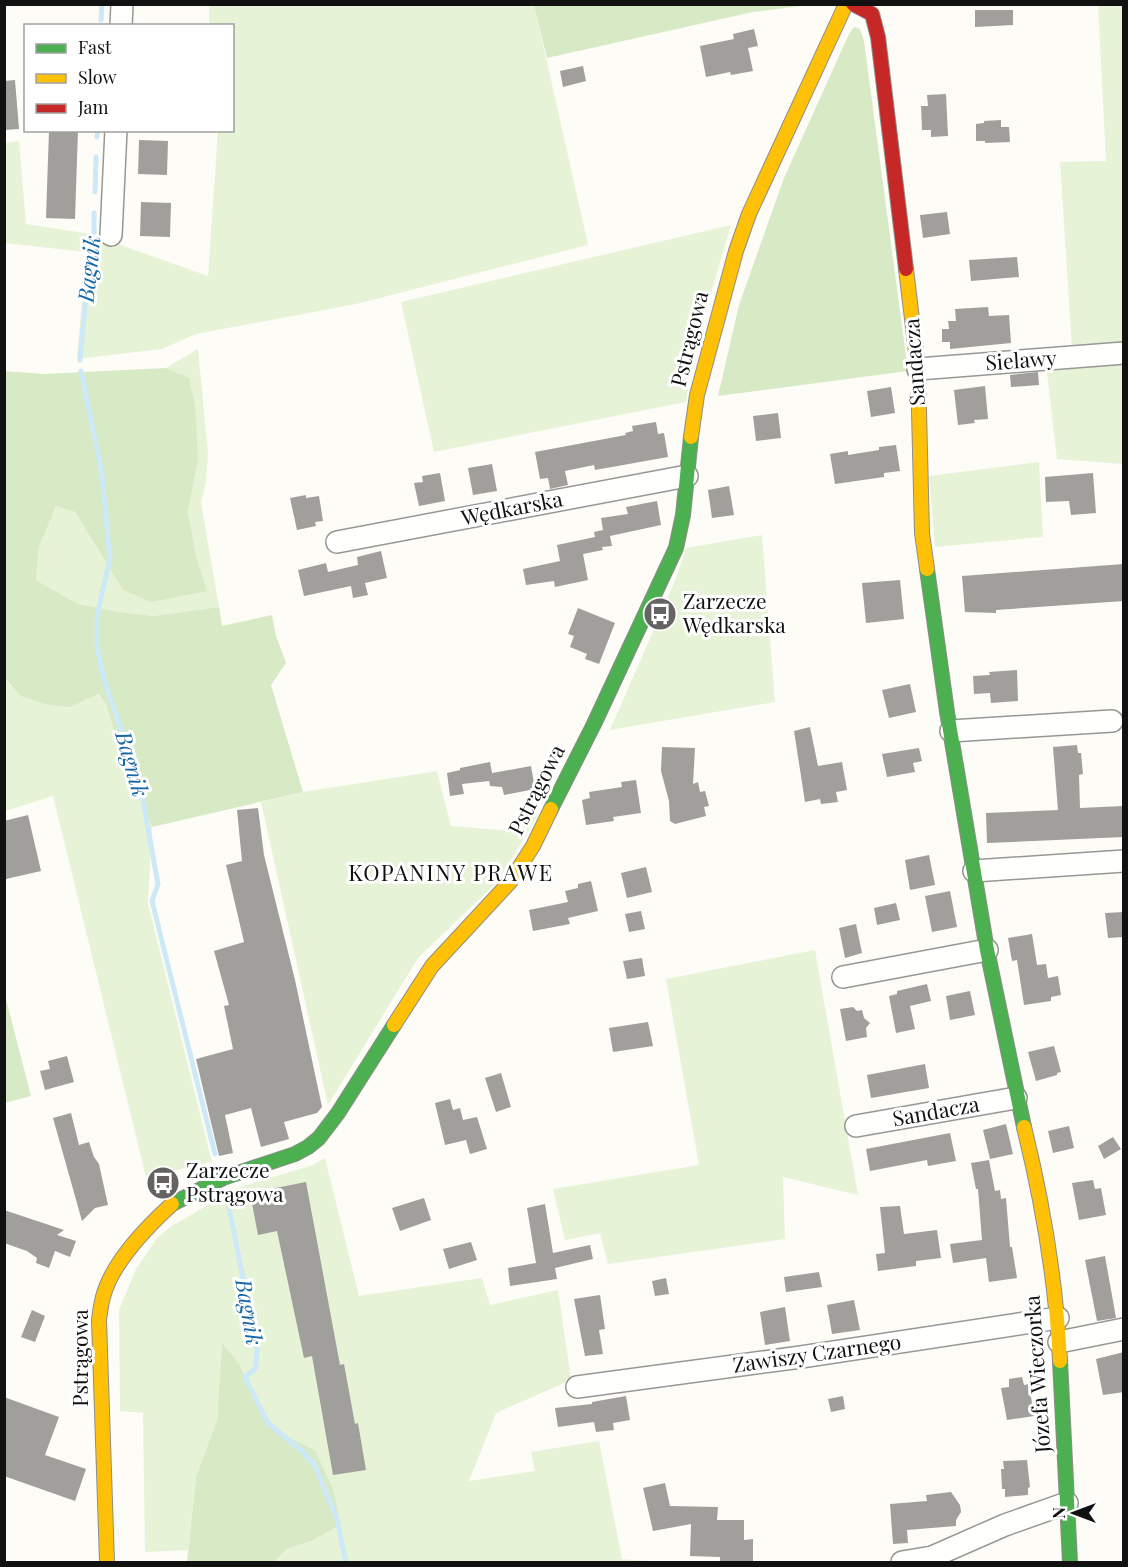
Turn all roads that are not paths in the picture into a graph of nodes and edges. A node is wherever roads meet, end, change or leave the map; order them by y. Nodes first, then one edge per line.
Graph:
1 (122, 4) edge
2 (846, 4) edge
3 (853, 4) edge
4 (121, 24) edge
5 (116, 132) edge
6 (111, 235) dead end
7 (1124, 353) edge
8 (918, 369) junction
9 (687, 476) junction
10 (337, 542) dead end
11 (1112, 721) dead end
12 (951, 731) junction
13 (1124, 861) edge
14 (974, 871) junction
15 (987, 950) junction
16 (843, 977) dead end
17 (1016, 1098) junction
18 (856, 1126) dead end
19 (1038, 1184) joint
20 (1058, 1318) junction
21 (1124, 1329) edge
22 (1059, 1342) junction
23 (577, 1387) dead end
24 (1067, 1503) junction
25 (107, 1563) edge
26 (902, 1563) edge
27 (1070, 1563) edge

1 - 4 street
2 - 9 street, Pstrągowa
3 - 8 street, Sandacza
5 - 6 street
7 - 8 street, Sielawy
8 - 12 street, Sandacza
9 - 10 street, Wędkarska
9 - 25 street, Pstrągowa
11 - 12 street
12 - 14 street, Sandacza
13 - 14 street
14 - 15 street, Sandacza
15 - 16 street
15 - 17 street, Sandacza
17 - 18 street, Sandacza
17 - 19 street, Sandacza
19 - 20 street, Józefa Wieczorka
20 - 22 street, Józefa Wieczorka
20 - 23 street, Zawiszy Czarnego
21 - 22 street
22 - 24 street, Józefa Wieczorka
24 - 26 street
24 - 27 street, Józefa Wieczorka

